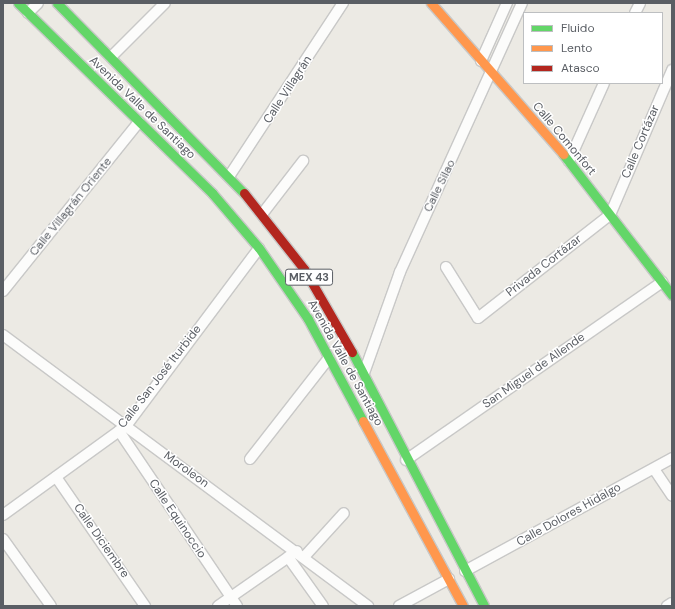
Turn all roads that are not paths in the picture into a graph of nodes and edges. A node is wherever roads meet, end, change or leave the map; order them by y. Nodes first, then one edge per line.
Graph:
1 (18, 3) edge
2 (38, 3) edge
3 (57, 3) edge
4 (165, 3) edge
5 (343, 3) edge
6 (431, 3) edge
7 (508, 3) edge
8 (522, 3) edge
9 (640, 3) edge
10 (636, 12) edge
11 (28, 13) junction
12 (111, 57) junction
13 (482, 61) junction
14 (672, 70) edge
15 (492, 73) junction
16 (604, 84) edge
17 (140, 122) junction
18 (303, 161) dead end
19 (569, 161) junction
20 (230, 175) junction
21 (263, 214) junction
22 (610, 215) junction
23 (259, 248) junction
24 (446, 267) dead end
25 (662, 282) junction
26 (3, 291) edge
27 (672, 295) edge
28 (3, 335) edge
29 (329, 358) junction
30 (364, 373) junction
31 (122, 428) junction
32 (672, 458) edge
33 (250, 459) dead end
34 (406, 460) junction
35 (654, 469) junction
36 (56, 477) junction
37 (672, 496) edge
38 (344, 513) dead end
39 (3, 514) edge
40 (3, 539) edge
41 (300, 554) junction
42 (288, 557) junction
43 (465, 571) junction
44 (449, 579) junction
45 (234, 602) edge
46 (672, 603) edge
47 (52, 606) edge
48 (145, 606) edge
49 (218, 606) edge
50 (323, 606) edge
51 (368, 606) edge
52 (399, 606) edge
53 (463, 606) edge
54 (484, 606) edge
55 (667, 606) edge

1 - 11 main road, Avenida Valle de Santiago / MEX 43
2 - 11 street
3 - 12 main road, Avenida Valle de Santiago / MEX 43
4 - 12 street
5 - 20 street, Calle Villagrán
6 - 13 main road, Calle Comonfort
7 - 13 street
8 - 15 street, Calle Silao
9 - 10 street
11 - 17 main road, Avenida Valle de Santiago / MEX 43
12 - 20 main road, Avenida Valle de Santiago / MEX 43
13 - 15 main road, Calle Comonfort
14 - 22 street, Calle Cortázar
15 - 19 main road, Calle Comonfort
15 - 30 street, Calle Silao
16 - 19 street
17 - 23 main road, Avenida Valle de Santiago / MEX 43
17 - 26 street, Calle Villagrán Oriente
18 - 21 street
19 - 22 main road, Calle Comonfort
20 - 21 main road, Avenida Valle de Santiago / MEX 43
21 - 30 main road, Avenida Valle de Santiago / MEX 43
22 - 24 street, Privada Cortázar
22 - 25 main road, Calle Comonfort
23 - 29 main road, Avenida Valle de Santiago / MEX 43
23 - 31 street, Calle San José Iturbide
25 - 27 main road, Calle Comonfort
25 - 34 street, San Miguel de Allende
28 - 31 street, Moroleon
29 - 33 street
29 - 44 main road, Avenida Valle de Santiago / MEX 43
30 - 34 main road, Avenida Valle de Santiago / MEX 43
31 - 36 street, Calle San José Iturbide
31 - 41 street, Moroleon
31 - 45 street, Calle Equinoccio
32 - 35 street, Calle Dolores Hidalgo
34 - 43 main road, Avenida Valle de Santiago / MEX 43
35 - 37 street
35 - 43 street, Calle Dolores Hidalgo
36 - 39 street, Calle San José Iturbide
36 - 48 street, Calle Diciembre
38 - 41 street
40 - 47 street
41 - 42 street
41 - 51 street, Moroleon
42 - 45 street
42 - 50 street
43 - 54 main road, Avenida Valle de Santiago / MEX 43
44 - 52 street
44 - 53 main road, Avenida Valle de Santiago / MEX 43
45 - 49 street
46 - 55 street

